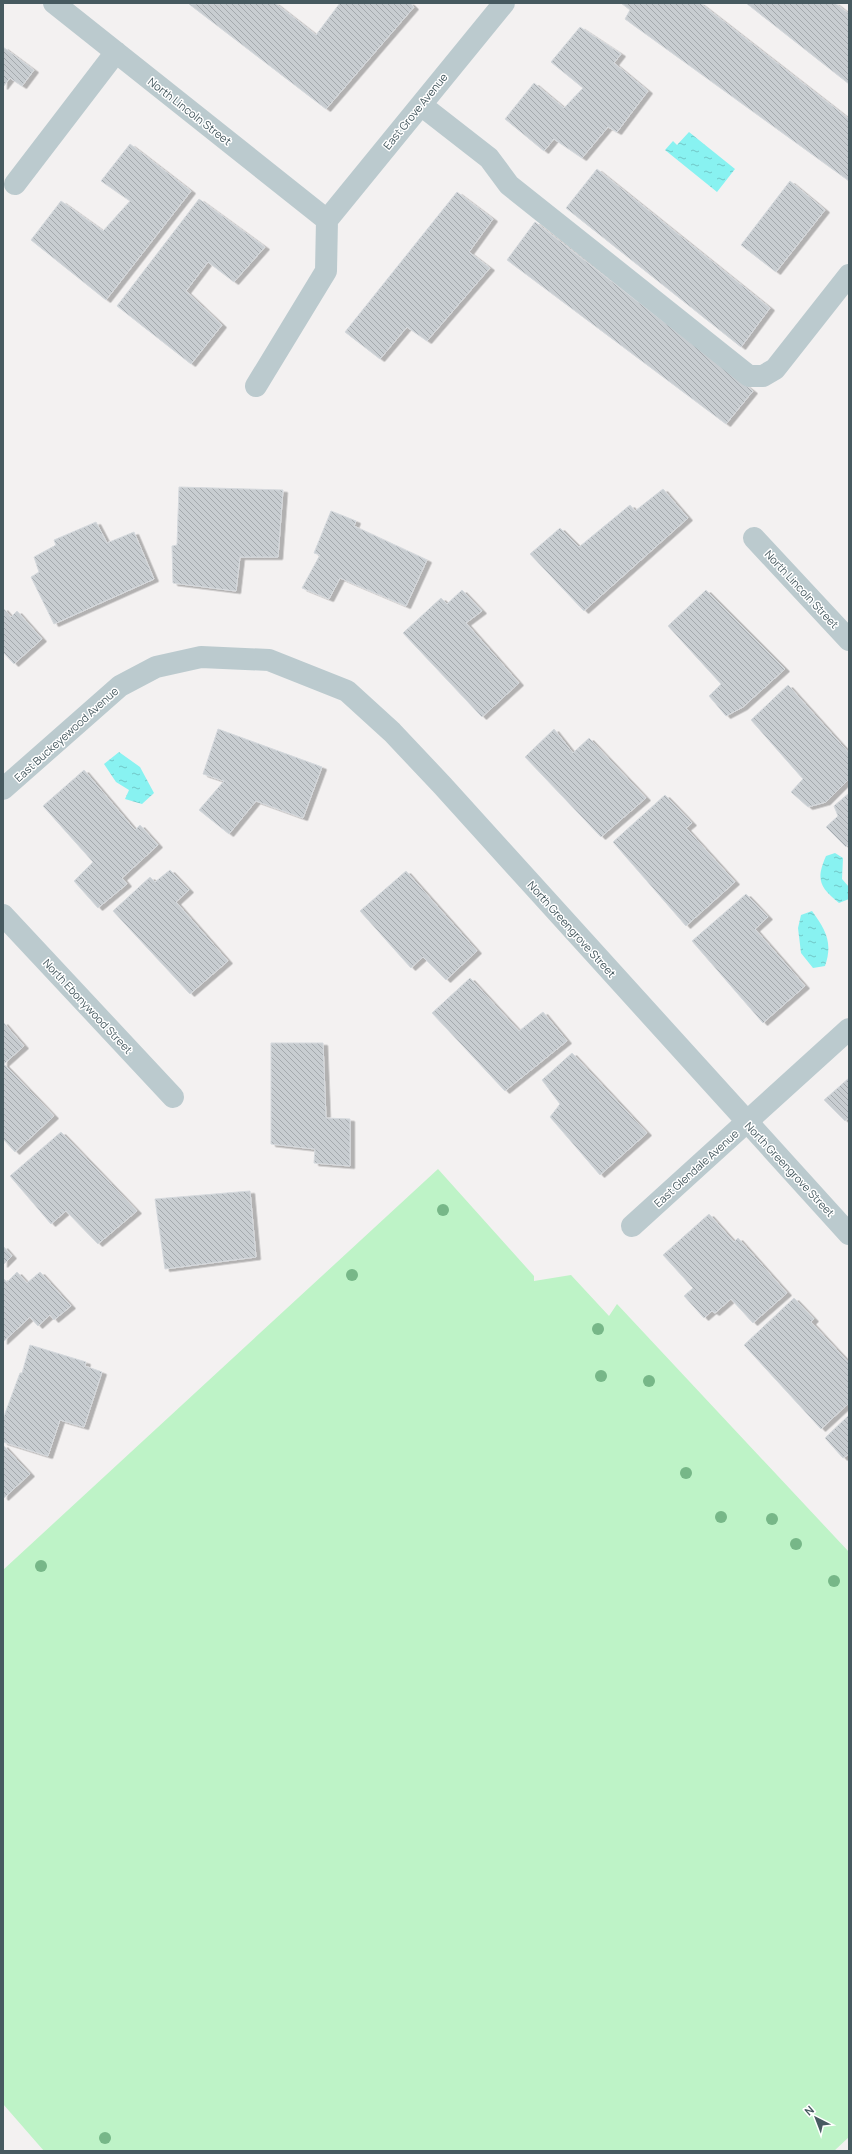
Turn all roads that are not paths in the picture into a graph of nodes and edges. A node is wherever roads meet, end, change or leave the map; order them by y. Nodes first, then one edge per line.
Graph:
1 (54, 3) edge
2 (504, 3) edge
3 (116, 52) junction
4 (420, 105) junction
5 (15, 184) dead end
6 (327, 220) junction
7 (849, 275) edge
8 (256, 386) dead end
9 (754, 538) dead end
10 (849, 640) edge
11 (269, 660) joint
12 (3, 789) edge
13 (3, 915) edge
14 (849, 1029) edge
15 (173, 1097) dead end
16 (746, 1122) junction
17 (632, 1226) dead end
18 (849, 1234) edge

1 - 3 street, North Lincoln Street
2 - 4 street, East Grove Avenue
3 - 5 street
3 - 6 street, North Lincoln Street
4 - 6 street, East Grove Avenue
4 - 7 street
6 - 8 street
9 - 10 street, North Lincoln Street
11 - 12 street, East Buckeyewood Avenue
11 - 16 street, North Greengrove Street
13 - 15 street, North Ebonywood Street
14 - 16 street, East Glendale Avenue
16 - 17 street, East Glendale Avenue
16 - 18 street, North Greengrove Street

